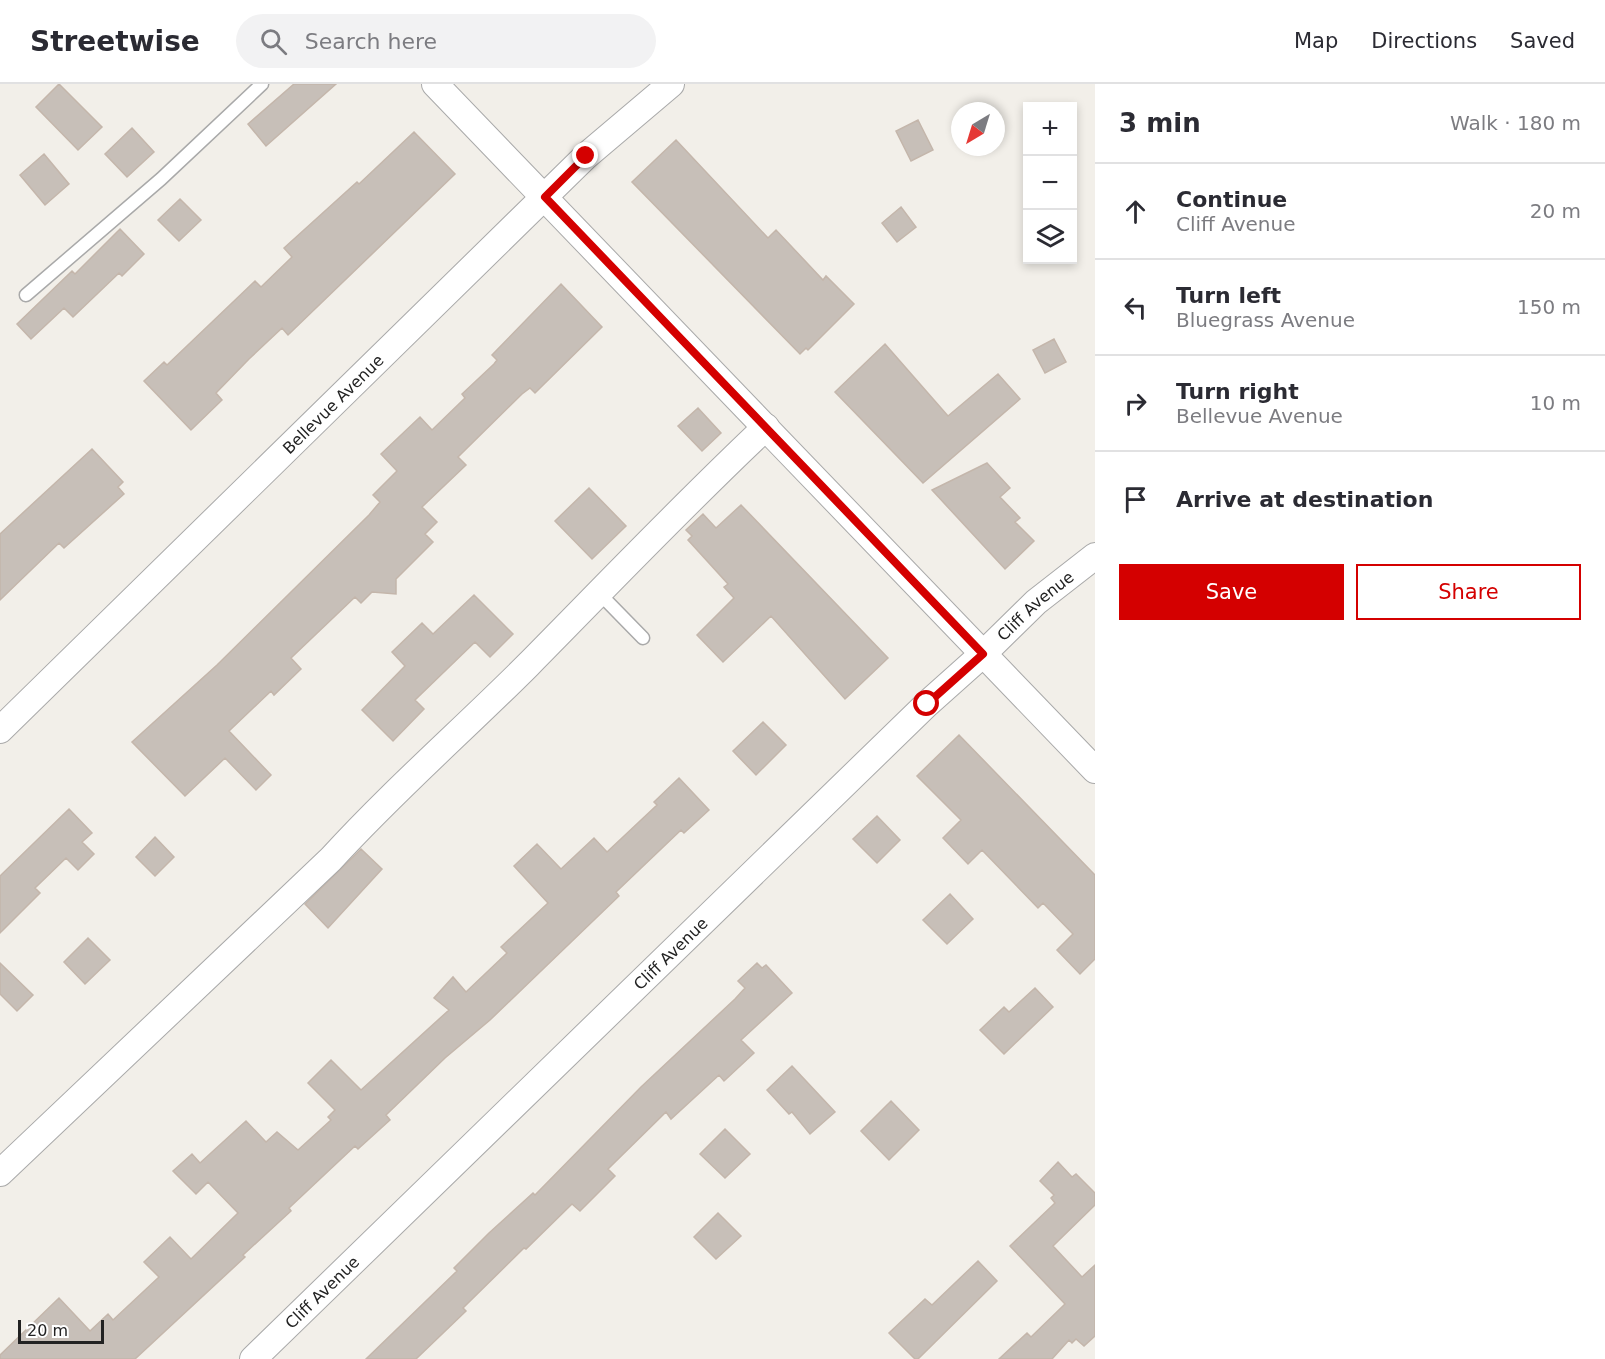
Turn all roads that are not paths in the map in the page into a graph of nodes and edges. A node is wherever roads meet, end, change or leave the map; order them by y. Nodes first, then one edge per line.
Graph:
1 (262, 84) edge
2 (435, 84) edge
3 (670, 84) edge
4 (545, 197) junction
5 (26, 296) dead end
6 (766, 427) junction
7 (1095, 556) edge
8 (598, 592) junction
9 (643, 638) dead end
10 (983, 654) junction
11 (0, 730) edge
12 (1095, 770) edge
13 (0, 1173) edge
14 (253, 1359) edge

1 - 5 lane
2 - 4 street
3 - 4 street, Bellevue Avenue
4 - 6 street
4 - 11 street, Bellevue Avenue
6 - 8 street
6 - 10 street
7 - 10 street, Cliff Avenue
8 - 9 lane
8 - 13 street
10 - 12 street
10 - 14 street, Cliff Avenue

